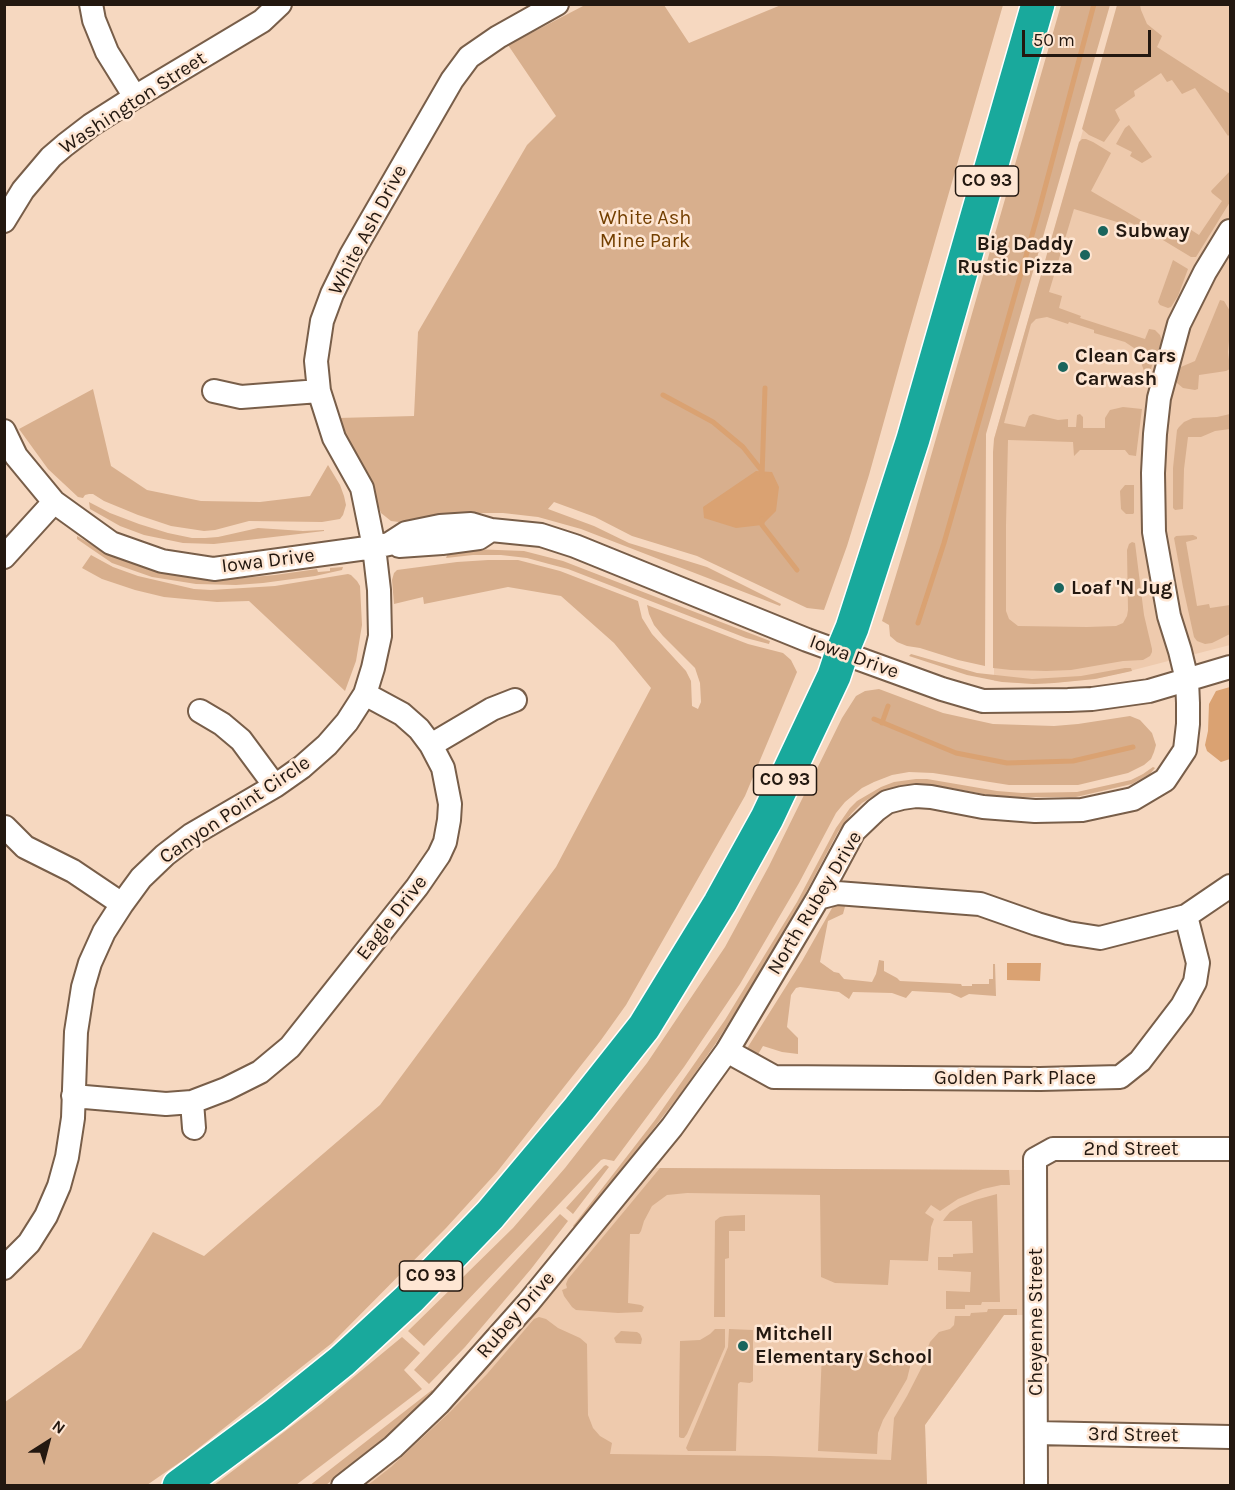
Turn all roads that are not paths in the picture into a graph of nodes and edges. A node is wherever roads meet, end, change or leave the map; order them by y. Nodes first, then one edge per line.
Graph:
1 (91, 4) edge
2 (280, 4) edge
3 (557, 4) edge
4 (1038, 4) edge
5 (135, 97) junction
6 (4, 220) edge
7 (1230, 231) edge
8 (214, 391) dead end
9 (319, 391) junction
10 (4, 430) edge
11 (54, 502) junction
12 (382, 545) junction
13 (4, 557) edge
14 (842, 652) junction
15 (1230, 667) edge
16 (1187, 680) junction
17 (364, 694) junction
18 (515, 700) dead end
19 (200, 711) dead end
20 (431, 745) junction
21 (275, 786) junction
22 (5, 827) edge
23 (1230, 886) edge
24 (818, 898) junction
25 (122, 904) junction
26 (1186, 916) junction
27 (727, 1051) junction
28 (73, 1096) junction
29 (192, 1102) junction
30 (194, 1128) dead end
31 (672, 1128) joint
32 (1230, 1149) edge
33 (1035, 1160) joint
34 (4, 1268) edge
35 (1036, 1433) junction
36 (1230, 1437) edge
37 (179, 1485) edge
38 (343, 1485) edge
39 (1036, 1485) edge

1 - 5 street
2 - 5 street, Washington Street
3 - 9 street, White Ash Drive
4 - 14 highway, CO 93
5 - 6 street, Washington Street
7 - 16 street, North Rubey Drive
8 - 9 street
9 - 12 street, White Ash Drive
10 - 11 street
11 - 12 street, Iowa Drive
11 - 13 street
12 - 14 street, Iowa Drive
12 - 17 street, Canyon Point Circle
14 - 16 street, Iowa Drive
14 - 37 highway, CO 93
15 - 16 street, Iowa Drive
16 - 24 street, North Rubey Drive
17 - 20 street, Eagle Drive
17 - 21 street, Canyon Point Circle
18 - 20 street
19 - 21 street
20 - 29 street, Eagle Drive
21 - 25 street, Canyon Point Circle
22 - 25 street
23 - 26 street
24 - 26 street
24 - 27 street, North Rubey Drive
25 - 28 street, Canyon Point Circle
26 - 27 street, Golden Park Place
27 - 31 street, North Rubey Drive
28 - 29 street, Eagle Drive
28 - 34 street, Canyon Point Circle
29 - 30 street
31 - 38 street, Rubey Drive
32 - 33 street, 2nd Street
33 - 35 street, Cheyenne Street
35 - 36 street, 3rd Street
35 - 39 street, Cheyenne Street

